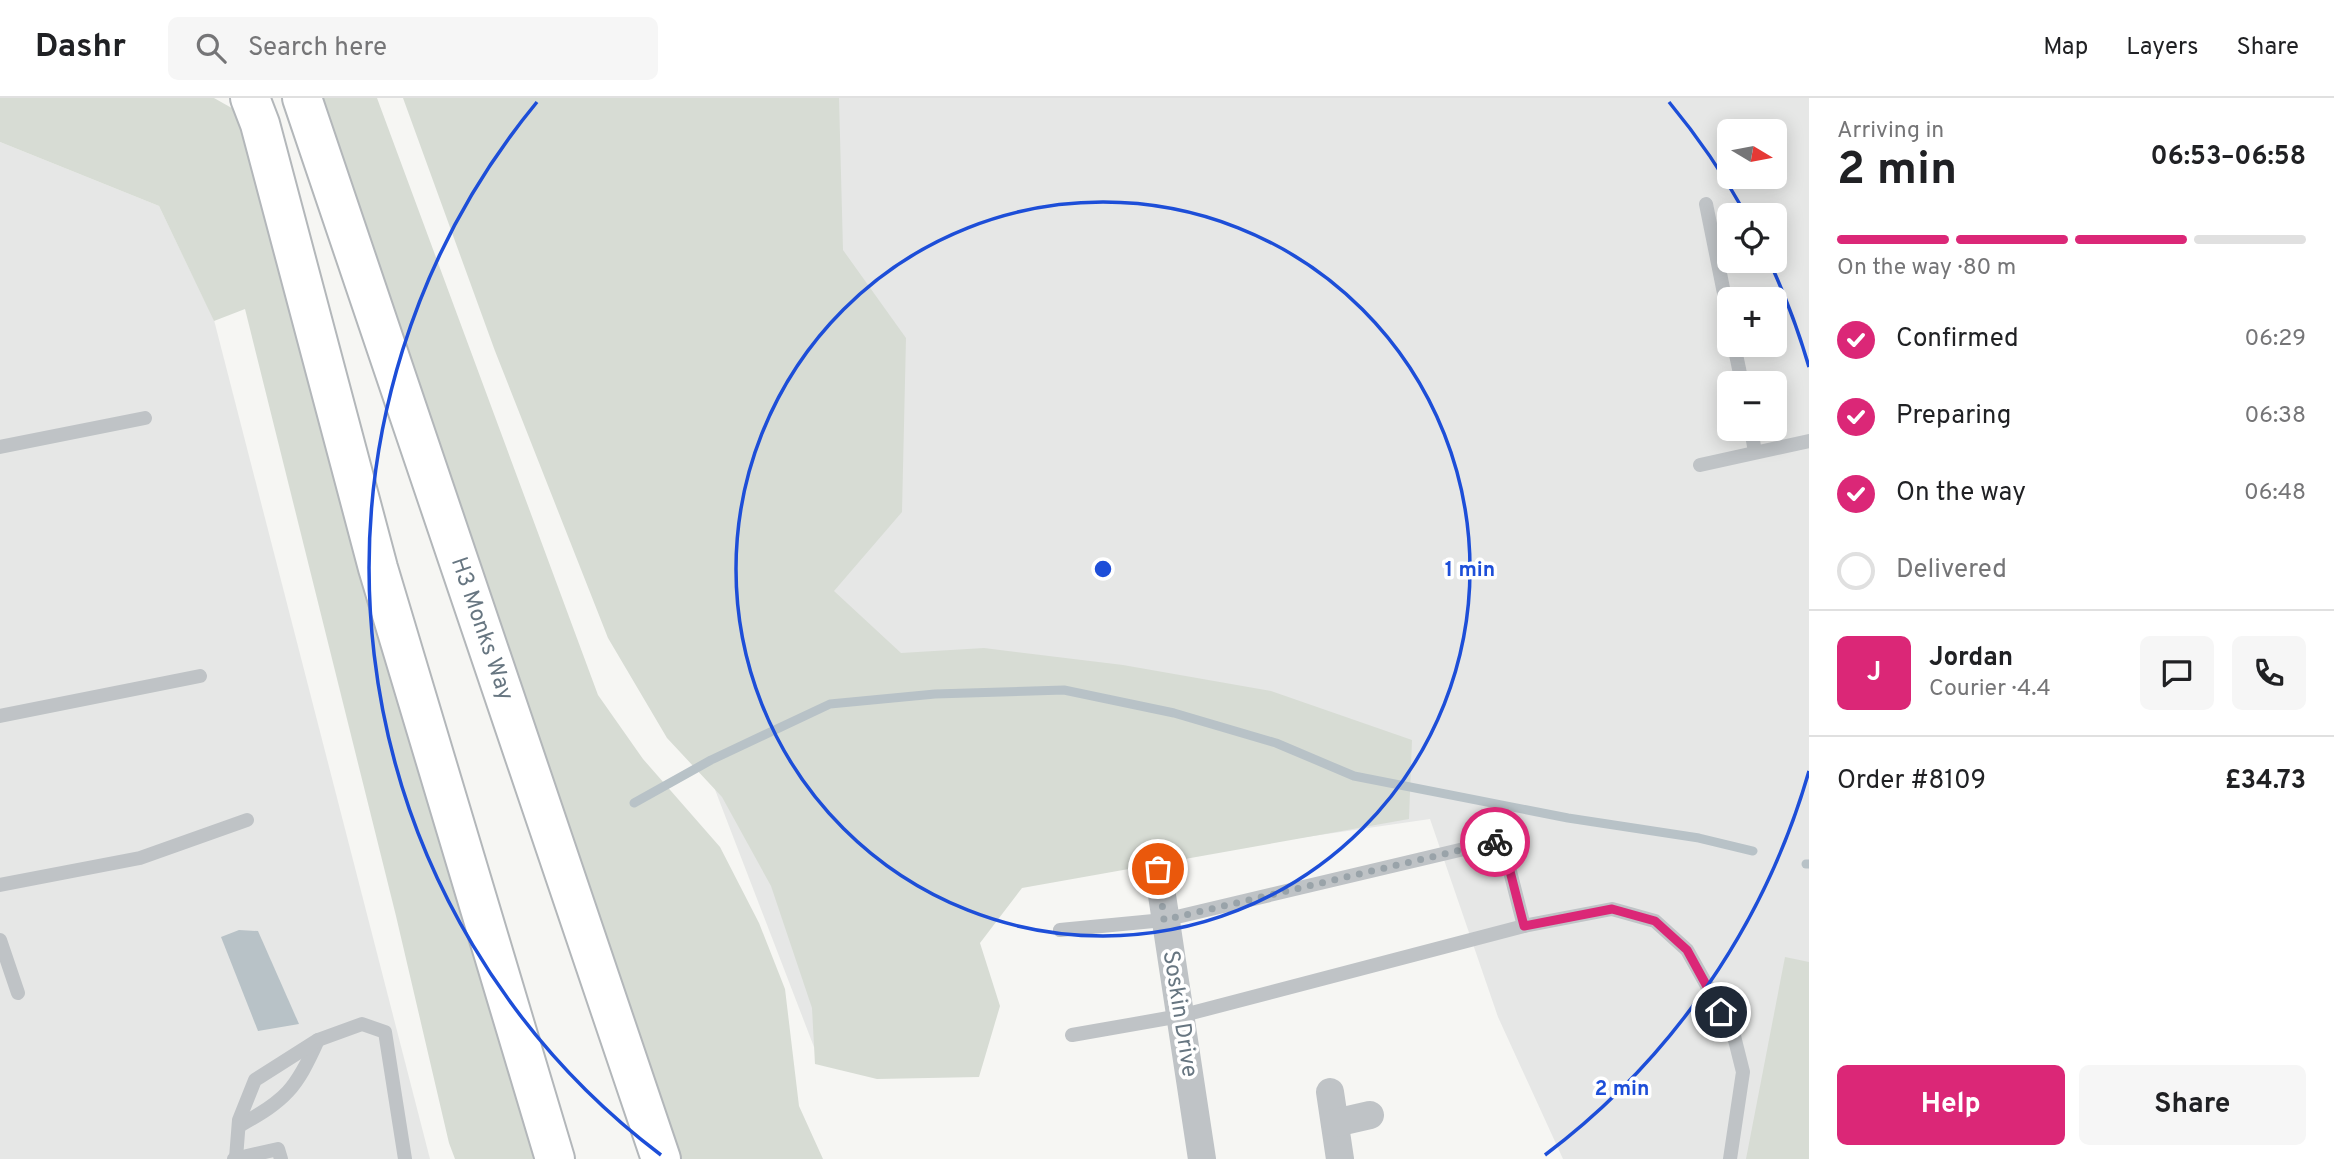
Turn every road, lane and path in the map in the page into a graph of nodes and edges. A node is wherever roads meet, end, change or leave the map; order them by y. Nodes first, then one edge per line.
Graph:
1 (303, 103) edge
2 (255, 111) edge
3 (1706, 204) dead end
4 (1723, 287) edge
5 (145, 418) dead end
6 (1753, 441) edge
7 (1809, 441) edge
8 (0, 447) edge
9 (1755, 452) junction
10 (1700, 465) dead end
11 (200, 676) dead end
12 (0, 716) edge
13 (247, 820) dead end
14 (1158, 869) dead end
15 (0, 885) edge
16 (1164, 920) junction
17 (1524, 926) junction
18 (1059, 930) dead end
19 (0, 940) edge
20 (18, 993) dead end
21 (1180, 1016) junction
22 (1072, 1035) dead end
23 (318, 1040) junction
24 (1329, 1092) dead end
25 (1370, 1115) dead end
26 (1335, 1123) junction
27 (239, 1126) junction
28 (551, 1143) edge
29 (235, 1159) edge
30 (281, 1159) edge
31 (405, 1159) edge
32 (661, 1159) edge
33 (1202, 1159) edge
34 (1340, 1159) edge
35 (1730, 1159) edge

1 - 32 main road, H3 Monks Way
2 - 28 main road
3 - 4 lane
5 - 8 lane
6 - 9 lane
7 - 9 lane
9 - 10 lane
11 - 12 lane
13 - 15 lane
14 - 16 street, Soskin Drive
16 - 17 lane
16 - 18 lane
16 - 21 street, Soskin Drive
17 - 21 lane
17 - 35 lane
19 - 20 lane
21 - 22 lane
21 - 33 street, Soskin Drive
23 - 27 lane
23 - 27 lane
23 - 31 lane
24 - 26 street
25 - 26 street
26 - 34 street
27 - 29 lane
29 - 30 lane

